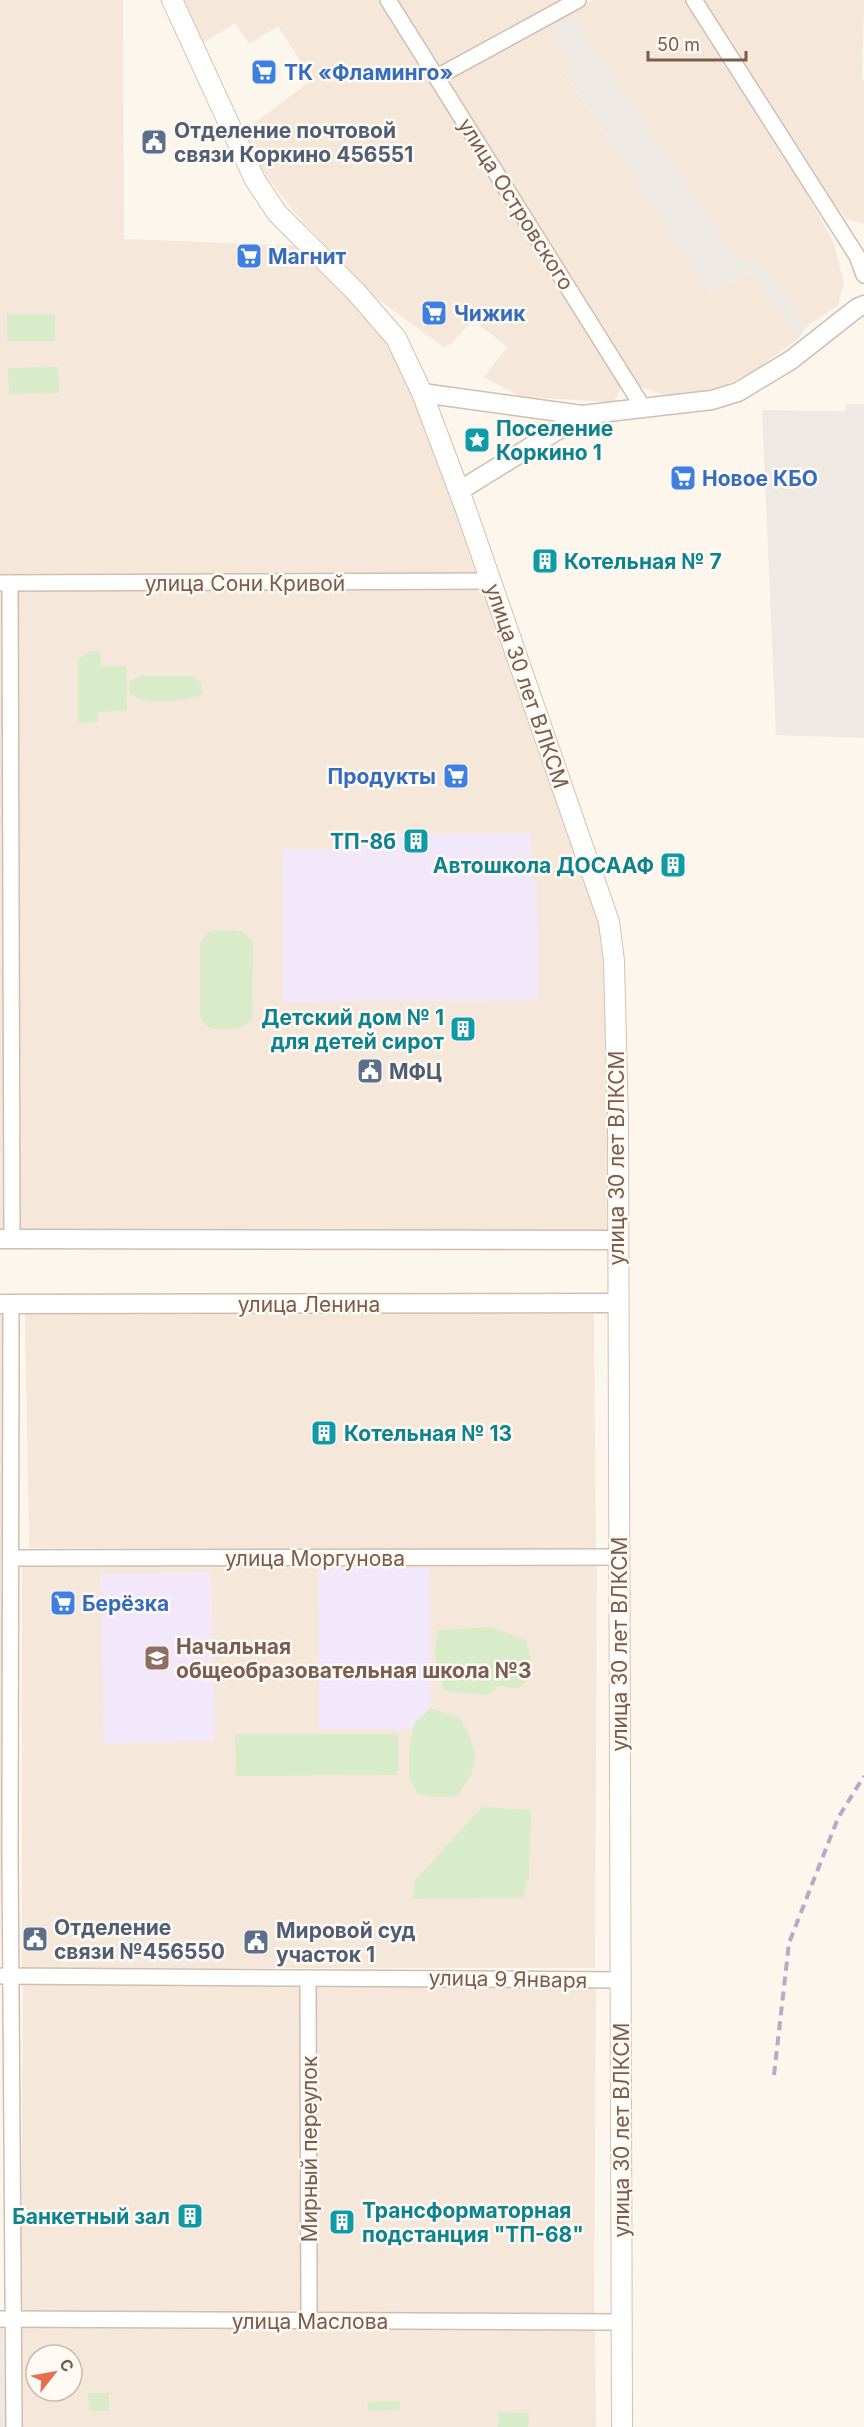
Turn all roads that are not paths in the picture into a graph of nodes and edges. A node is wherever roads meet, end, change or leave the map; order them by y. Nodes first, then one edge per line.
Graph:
1 (171, 0) edge
2 (388, 0) edge
3 (578, 0) edge
4 (694, 0) edge
5 (437, 77) junction
6 (864, 275) edge
7 (864, 305) edge
8 (422, 393) junction
9 (644, 409) junction
10 (582, 415) junction
11 (459, 491) junction
12 (490, 581) junction
13 (5, 583) edge
14 (6, 1239) edge
15 (617, 1240) junction
16 (617, 1303) junction
17 (5, 1304) edge
18 (619, 1557) junction
19 (11, 1558) junction
20 (5, 1976) edge
21 (308, 1978) junction
22 (620, 1980) junction
23 (6, 2319) edge
24 (309, 2321) junction
25 (621, 2322) junction
26 (14, 2427) edge
27 (622, 2427) edge

1 - 8 main road, улица 30 лет ВЛКСМ
2 - 5 street, улица Островского
3 - 5 street
4 - 6 street
5 - 9 street, улица Островского
7 - 9 street
8 - 10 street
8 - 11 main road, улица 30 лет ВЛКСМ
9 - 10 street
10 - 11 street
11 - 12 main road, улица 30 лет ВЛКСМ
12 - 13 street, улица Сони Кривой
12 - 15 main road, улица 30 лет ВЛКСМ
13 - 14 street
14 - 15 street
15 - 16 main road, улица 30 лет ВЛКСМ
16 - 17 street, улица Ленина
16 - 18 main road, улица 30 лет ВЛКСМ
17 - 19 street
18 - 19 street, улица Моргунова
18 - 22 main road, улица 30 лет ВЛКСМ
19 - 20 street
20 - 21 street, улица 9 Января
20 - 23 street
21 - 22 street, улица 9 Января
21 - 24 street, Мирный переулок
22 - 25 main road, улица 30 лет ВЛКСМ
23 - 24 street, улица Маслова
23 - 26 street
24 - 25 street, улица Маслова
25 - 27 main road, улица 30 лет ВЛКСМ

